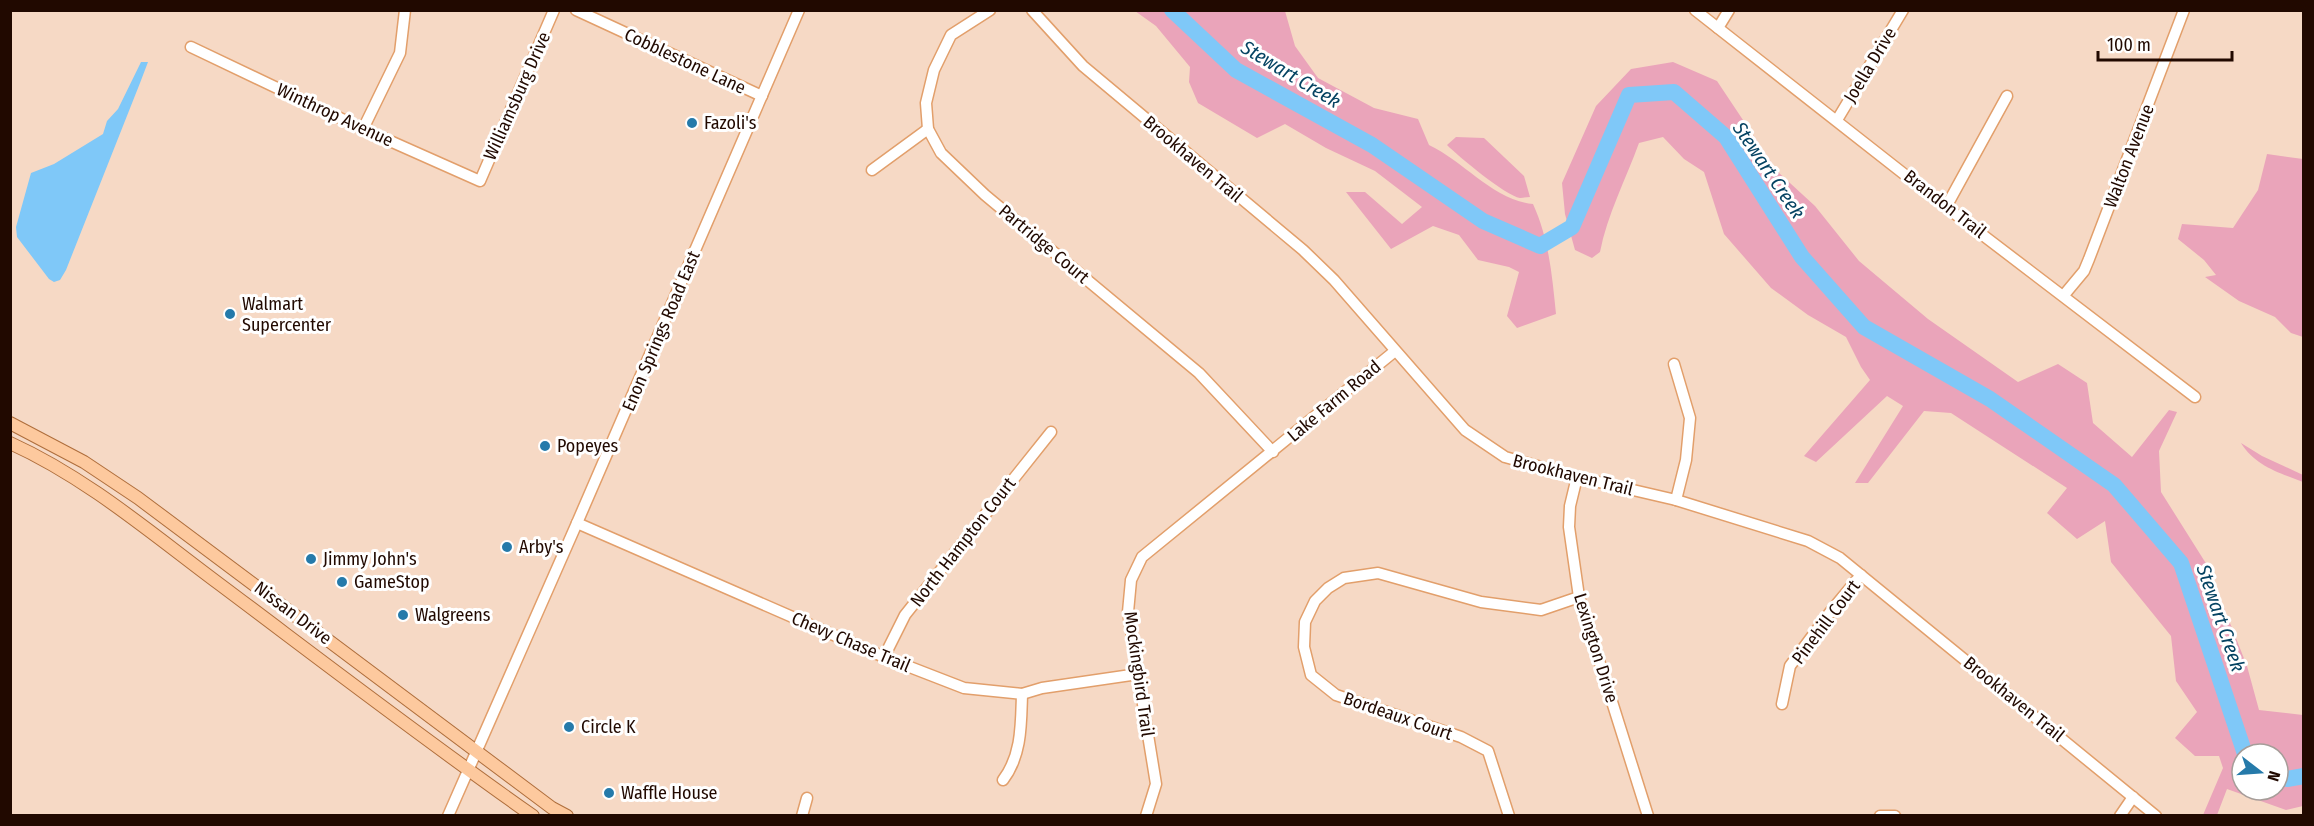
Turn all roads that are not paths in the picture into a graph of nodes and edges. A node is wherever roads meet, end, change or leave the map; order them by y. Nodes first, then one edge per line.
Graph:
1 (405, 10) edge
2 (554, 10) edge
3 (576, 10) edge
4 (799, 10) edge
5 (990, 10) edge
6 (1032, 10) edge
7 (1695, 10) edge
8 (1729, 10) edge
9 (1903, 10) edge
10 (2184, 10) edge
11 (1718, 28) junction
12 (191, 47) dead end
13 (762, 96) junction
14 (2007, 96) dead end
15 (1837, 120) junction
16 (363, 129) junction
17 (928, 129) junction
18 (872, 170) dead end
19 (480, 181) joint
20 (1946, 207) junction
21 (2064, 296) junction
22 (1395, 351) junction
23 (1674, 364) dead end
24 (2195, 397) dead end
25 (10, 423) edge
26 (1051, 432) dead end
27 (10, 443) edge
28 (1272, 452) junction
29 (1577, 477) junction
30 (1676, 500) junction
31 (577, 524) junction
32 (1861, 574) junction
33 (1579, 597) junction
34 (884, 657) junction
35 (1138, 674) junction
36 (1022, 694) junction
37 (1782, 704) dead end
38 (476, 751) junction
39 (467, 770) junction
40 (1003, 780) dead end
41 (2133, 797) junction
42 (807, 798) dead end
43 (1647, 815) edge
44 (448, 816) edge
45 (533, 816) edge
46 (567, 816) edge
47 (802, 816) edge
48 (1146, 816) edge
49 (1509, 816) edge
50 (1880, 816) edge
51 (1894, 816) edge
52 (2120, 816) edge
53 (2156, 816) edge

1 - 16 street
2 - 19 street, Williamsburg Drive
3 - 13 street, Cobblestone Lane
4 - 13 street, Enon Springs Road East
5 - 17 street, Partridge Court
6 - 22 street, Brookhaven Trail
7 - 11 street, Brandon Trail
8 - 11 street
9 - 15 street, Joella Drive
10 - 21 street, Walton Avenue
11 - 15 street, Brandon Trail
12 - 16 street, Winthrop Avenue
13 - 31 street, Enon Springs Road East
14 - 20 street
15 - 20 street, Brandon Trail
16 - 19 street, Winthrop Avenue
17 - 18 street
17 - 28 street, Partridge Court
20 - 21 street, Brandon Trail
21 - 24 street, Brandon Trail
22 - 28 street, Lake Farm Road
22 - 29 street, Brookhaven Trail
23 - 30 street
25 - 38 main road, Nissan Drive
26 - 34 street, North Hampton Court
27 - 39 main road, Nissan Drive
28 - 35 street, Mockingbird Trail
29 - 30 street, Brookhaven Trail
29 - 33 street, Lexington Drive
30 - 32 street, Brookhaven Trail
31 - 34 street, Chevy Chase Trail
31 - 38 street, Enon Springs Road East
32 - 37 street, Pinehill Court
32 - 41 street, Brookhaven Trail
33 - 43 street, Lexington Drive
33 - 49 street, Bordeaux Court
34 - 36 street, Chevy Chase Trail
35 - 36 street, Chevy Chase Trail
35 - 48 street, Mockingbird Trail
36 - 40 street
38 - 39 street, Enon Springs Road East
38 - 46 main road, Nissan Drive
39 - 44 street, Enon Springs Road East
39 - 45 main road, Nissan Drive
41 - 52 street
41 - 53 street, Brookhaven Trail
42 - 47 street
50 - 51 street

